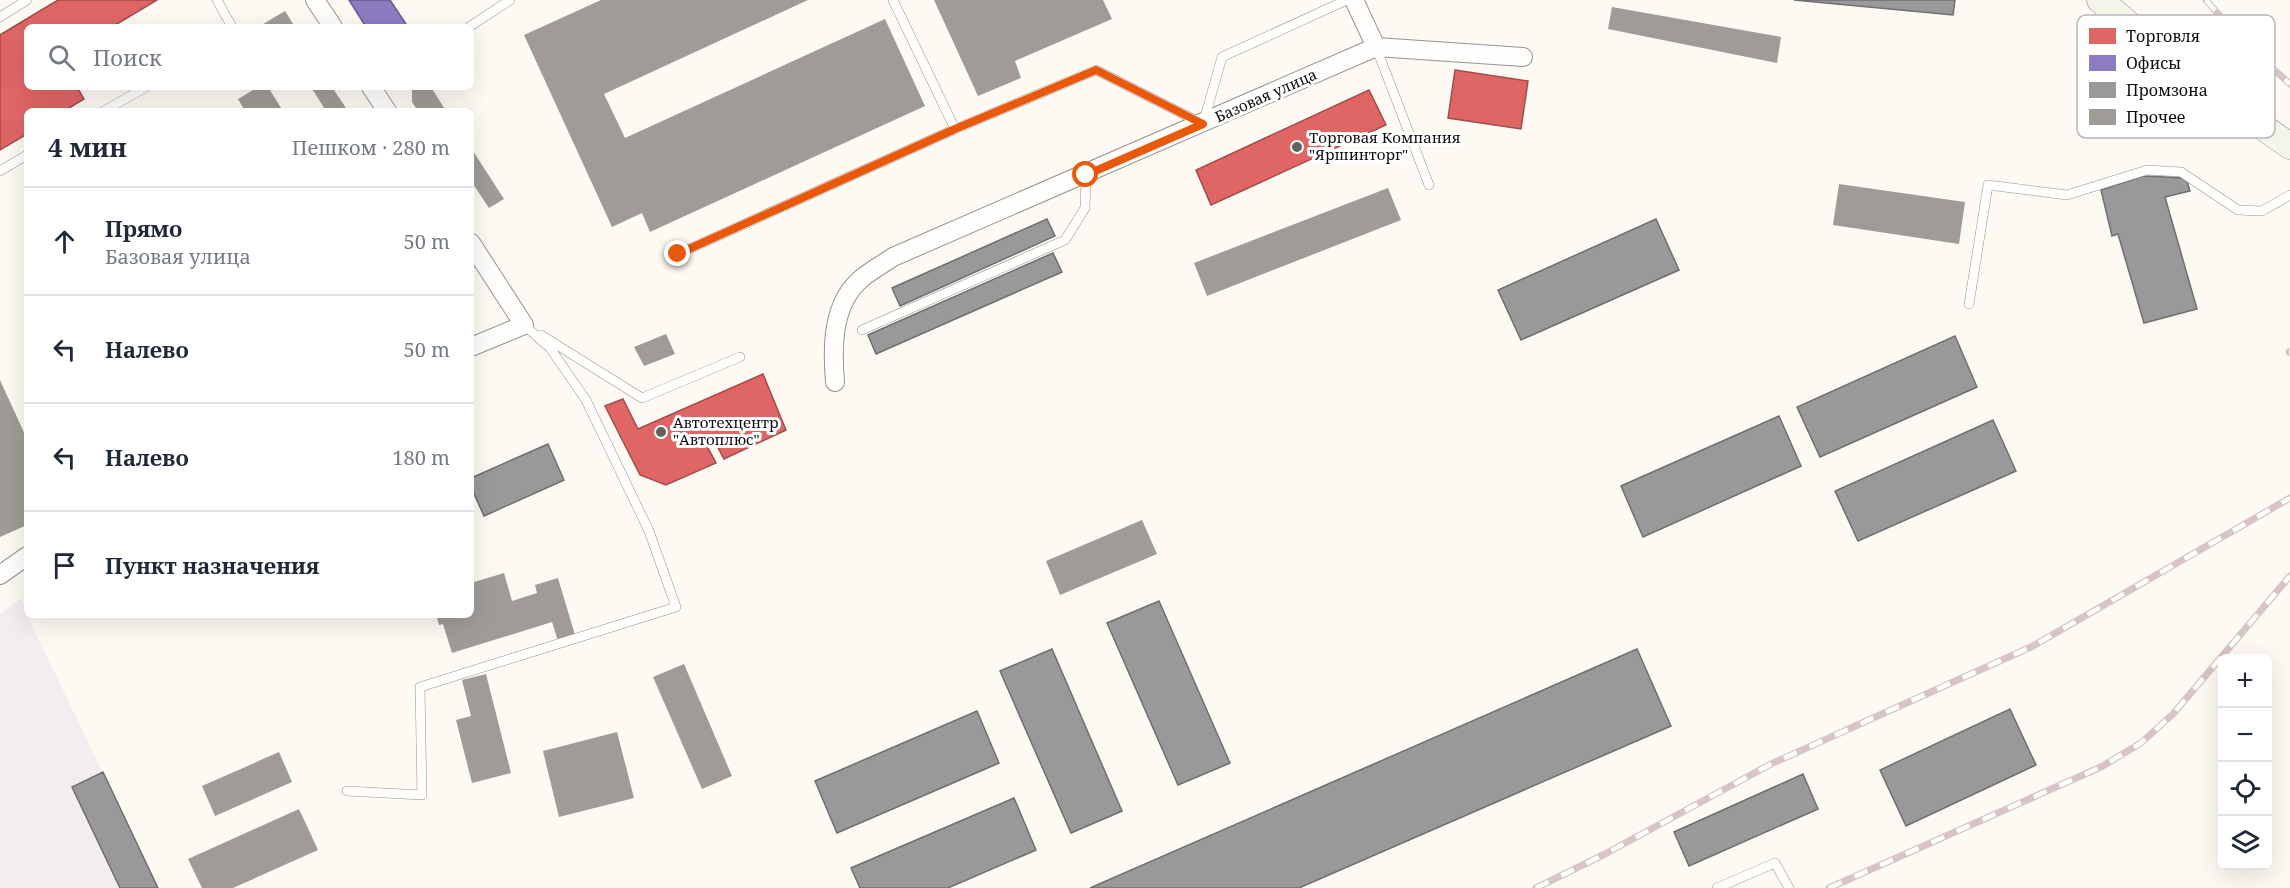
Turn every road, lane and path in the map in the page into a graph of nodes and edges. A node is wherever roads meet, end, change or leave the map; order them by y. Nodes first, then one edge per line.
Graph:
1 (27, 0) edge
2 (217, 0) edge
3 (315, 0) edge
4 (510, 0) edge
5 (893, 0) edge
6 (1347, 0) edge
7 (1354, 0) edge
8 (2100, 0) edge
9 (2118, 15) edge
10 (0, 17) edge
11 (230, 24) edge
12 (331, 24) edge
13 (474, 24) edge
14 (1376, 47) junction
15 (1523, 57) dead end
16 (141, 90) edge
17 (376, 90) edge
18 (109, 108) edge
19 (385, 108) edge
20 (1203, 124) junction
21 (955, 129) junction
22 (2275, 136) edge
23 (2290, 146) edge
24 (24, 157) edge
25 (0, 171) edge
26 (1086, 175) junction
27 (1429, 185) dead end
28 (2290, 195) edge
29 (474, 248) edge
30 (678, 254) dead end
31 (1969, 304) dead end
32 (524, 325) junction
33 (862, 330) dead end
34 (474, 346) edge
35 (740, 357) dead end
36 (835, 382) dead end
37 (24, 558) edge
38 (0, 574) edge
39 (347, 791) dead end
40 (1717, 888) edge
41 (1789, 888) edge

1 - 10 lane
2 - 11 lane
3 - 12 street
4 - 13 lane
5 - 21 lane
6 - 20 lane
7 - 14 street
8 - 9 street
14 - 15 street, Базовая улица
14 - 20 street, Базовая улица
14 - 27 lane
16 - 18 lane
17 - 19 street
20 - 21 lane
20 - 26 street, Базовая улица
21 - 30 lane
22 - 23 street
24 - 25 lane
26 - 33 lane
26 - 36 street, Базовая улица
28 - 31 lane
29 - 32 street
32 - 34 street
32 - 35 lane
32 - 39 lane
37 - 38 street
40 - 41 lane

